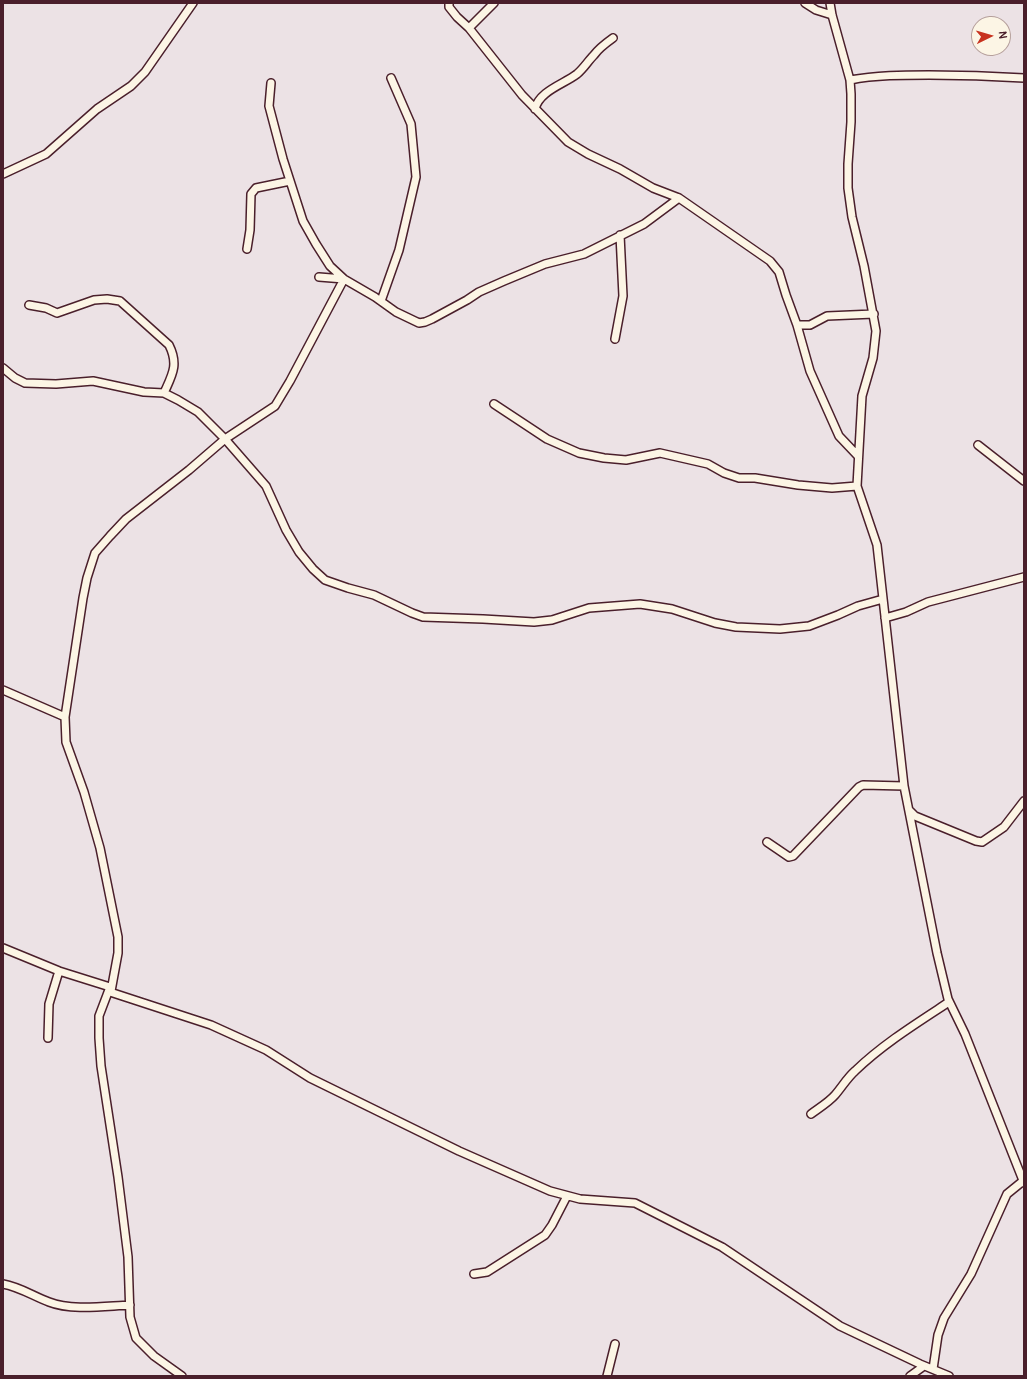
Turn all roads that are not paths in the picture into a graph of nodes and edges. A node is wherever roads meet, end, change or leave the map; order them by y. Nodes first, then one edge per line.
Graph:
1 (193, 3) edge
2 (449, 3) edge
3 (494, 3) edge
4 (805, 3) edge
5 (830, 3) edge
6 (832, 15) junction
7 (469, 28) junction
8 (612, 38) dead end
9 (391, 78) dead end
10 (1024, 78) edge
11 (850, 80) junction
12 (271, 83) dead end
13 (535, 109) junction
14 (3, 174) edge
15 (290, 181) junction
16 (679, 198) junction
17 (620, 235) junction
18 (247, 248) dead end
19 (319, 277) dead end
20 (344, 279) junction
21 (381, 301) junction
22 (29, 305) dead end
23 (874, 314) junction
24 (797, 325) junction
25 (614, 339) dead end
26 (3, 368) edge
27 (164, 393) junction
28 (494, 404) dead end
29 (225, 439) junction
30 (978, 446) dead end
31 (858, 456) junction
32 (1024, 481) edge
33 (857, 486) junction
34 (1024, 576) edge
35 (883, 600) junction
36 (886, 618) junction
37 (3, 690) edge
38 (66, 717) junction
39 (904, 786) junction
40 (1024, 800) edge
41 (909, 810) junction
42 (768, 842) dead end
43 (4, 950) edge
44 (60, 971) junction
45 (110, 989) junction
46 (949, 1002) junction
47 (48, 1038) dead end
48 (811, 1114) dead end
49 (1024, 1182) edge
50 (567, 1196) junction
51 (474, 1274) dead end
52 (3, 1284) edge
53 (130, 1305) junction
54 (615, 1344) dead end
55 (924, 1366) junction
56 (933, 1369) junction
57 (182, 1376) edge
58 (607, 1376) edge
59 (910, 1376) edge
60 (950, 1376) edge

1 - 14 street
2 - 7 street
3 - 7 street
4 - 6 street
5 - 6 street
6 - 11 street
7 - 13 street
8 - 13 street
9 - 21 street
10 - 11 street
11 - 23 street
12 - 15 street
13 - 16 street
15 - 18 street
15 - 20 street
16 - 17 street
16 - 24 street
17 - 21 street
17 - 25 street
19 - 20 street
20 - 21 street
20 - 29 street
22 - 27 street
23 - 24 street
23 - 31 street
24 - 31 street
26 - 27 street
27 - 29 street
28 - 33 street
29 - 35 street
29 - 38 street
30 - 32 street
31 - 33 street
33 - 35 street
34 - 36 street
35 - 36 street
36 - 39 street
37 - 38 street
38 - 45 street
39 - 41 street
39 - 42 street
40 - 41 street
41 - 46 street
43 - 44 street
44 - 45 street
44 - 47 street
45 - 50 street
45 - 53 street
46 - 48 street
46 - 49 street
49 - 56 street
50 - 51 street
50 - 55 street
52 - 53 street
53 - 57 street
54 - 58 street
55 - 56 street
55 - 59 street
56 - 60 street

